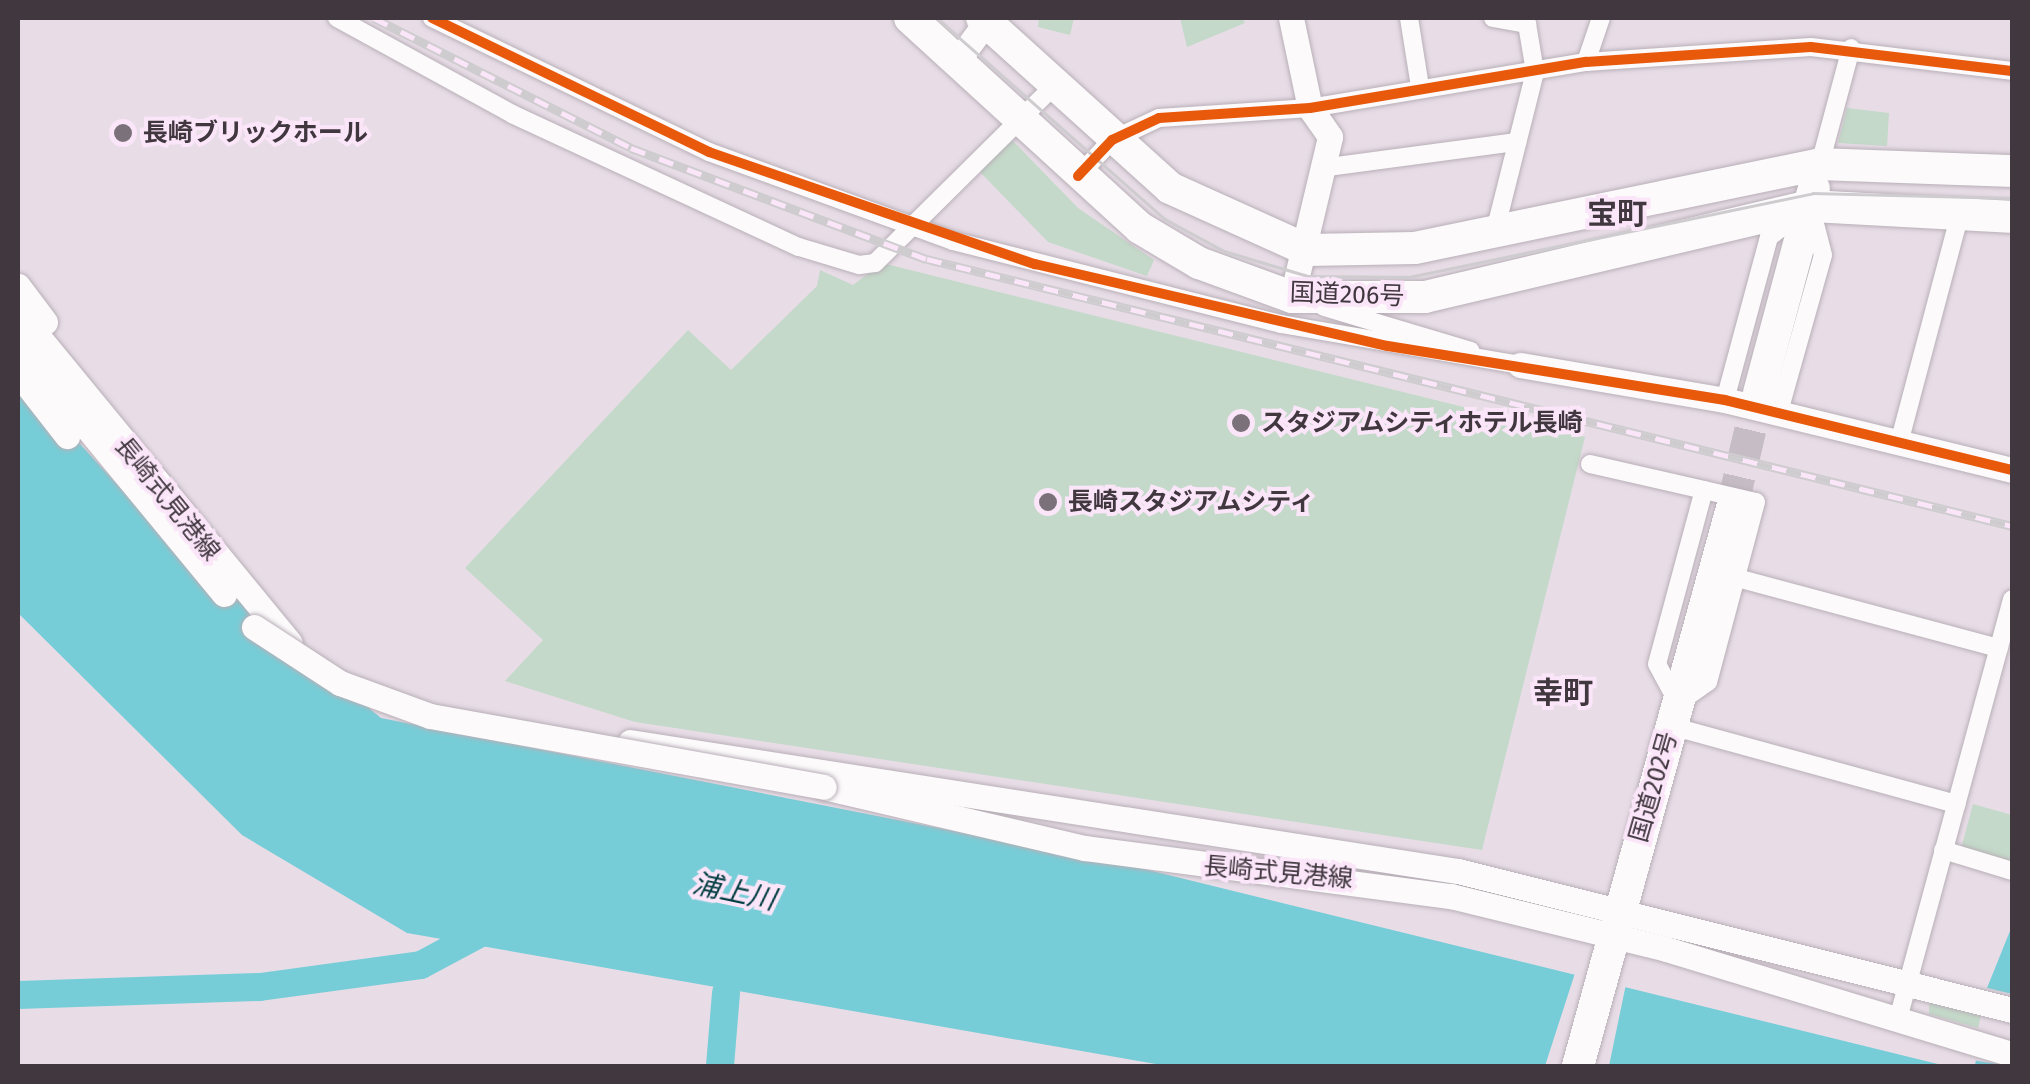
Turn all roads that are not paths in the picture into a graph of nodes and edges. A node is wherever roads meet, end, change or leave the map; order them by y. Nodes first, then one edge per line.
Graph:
1 (337, 18) edge
2 (432, 18) edge
3 (910, 18) edge
4 (1291, 18) edge
5 (1409, 18) edge
6 (1492, 18) edge
7 (1601, 18) edge
8 (986, 19) edge
9 (1851, 48) junction
10 (958, 60) junction
11 (1586, 62) junction
12 (2012, 71) edge
13 (1535, 72) junction
14 (1420, 86) junction
15 (1053, 87) junction
16 (1310, 108) junction
17 (1020, 119) junction
18 (1112, 140) junction
19 (1518, 142) junction
20 (1820, 164) junction
21 (1328, 167) junction
22 (2012, 171) edge
23 (1078, 176) junction
24 (1810, 206) junction
25 (1960, 214) junction
26 (2012, 217) edge
27 (911, 227) junction
28 (1495, 231) junction
29 (1307, 250) junction
30 (20, 297) edge
31 (1292, 297) junction
32 (18, 344) edge
33 (1520, 366) junction
34 (18, 373) edge
35 (1725, 400) junction
36 (1768, 404) junction
37 (1899, 443) junction
38 (1590, 464) dead end
39 (2012, 470) edge
40 (1704, 490) junction
41 (1732, 508) tunnel mouth
42 (1737, 578) junction
43 (2012, 599) edge
44 (254, 627) junction
45 (1998, 648) junction
46 (1674, 714) junction
47 (1958, 804) junction
48 (1943, 850) junction
49 (2012, 871) edge
50 (1615, 924) junction
51 (1907, 986) junction
52 (2012, 1010) edge
53 (1898, 1019) junction
54 (2012, 1054) edge
55 (1578, 1066) edge

1 - 27 street
2 - 27 street
3 - 10 highway, 国道206号
4 - 16 main road
5 - 14 street
6 - 13 street
7 - 11 street
8 - 10 main road
8 - 15 highway, 国道206号
9 - 11 street
9 - 12 street
9 - 20 street
10 - 17 highway, 国道206号
11 - 13 street
13 - 14 street
13 - 19 street
14 - 16 street
15 - 17 street
15 - 18 highway, 国道206号
16 - 18 street
16 - 21 main road
17 - 23 highway, 国道206号
17 - 27 street
18 - 23 street
18 - 29 highway, 国道206号
19 - 21 street
19 - 28 street
20 - 22 highway
20 - 24 highway
20 - 28 highway, 国道206号
21 - 29 main road
23 - 31 highway, 国道206号
24 - 25 highway
24 - 31 highway, 国道206号
24 - 35 street
24 - 36 highway
25 - 26 highway
25 - 37 street
27 - 33 street
28 - 29 highway, 国道206号
29 - 31 main road
30 - 50 main road, 長崎式見港線, bridge
31 - 33 street
32 - 44 main road, 長崎式見港線
33 - 35 main road
34 - 44 main road
35 - 36 main road
36 - 37 main road
37 - 39 main road
38 - 40 street
40 - 42 street
40 - 46 street
41 - 46 highway, 国道202号
42 - 45 street
42 - 46 street
43 - 45 street
44 - 50 main road, 長崎式見港線, bridge
45 - 47 street
46 - 47 street
46 - 50 highway, 国道202号
47 - 48 street
48 - 49 street
48 - 51 street
50 - 51 main road, 長崎式見港線
50 - 53 main road, 長崎式見港線
50 - 55 highway, 国道202号
51 - 52 main road, 長崎式見港線
51 - 53 street
53 - 54 main road, 長崎式見港線

